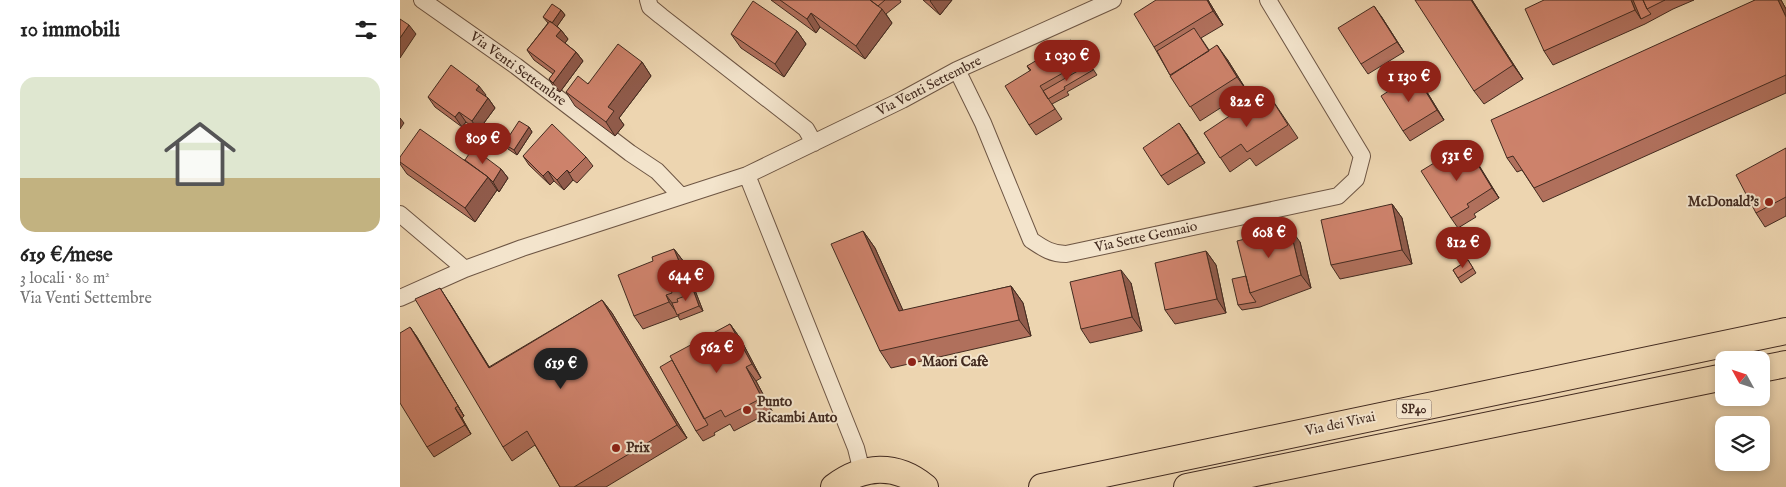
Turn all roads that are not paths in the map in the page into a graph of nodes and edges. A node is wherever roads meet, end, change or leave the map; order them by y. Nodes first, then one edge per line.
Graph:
1 (422, 0) edge
2 (648, 0) edge
3 (1113, 0) edge
4 (1268, 0) edge
5 (1094, 4) edge
6 (956, 70) junction
7 (814, 143) junction
8 (747, 175) junction
9 (681, 196) junction
10 (400, 214) edge
11 (465, 269) junction
12 (400, 298) edge
13 (1786, 331) edge
14 (1786, 364) edge
15 (1770, 367) edge
16 (1715, 379) edge
17 (862, 472) junction
18 (834, 487) edge
19 (925, 487) edge
20 (1042, 487) edge
21 (1186, 487) edge

1 - 9 street, Via Venti Settembre
2 - 7 street
3 - 5 street, Via Venti Settembre
4 - 6 street, Via Sette Gennaio
5 - 6 street, Via Venti Settembre
6 - 7 street, Via Venti Settembre
7 - 8 street, Via Venti Settembre
8 - 9 street, Via Venti Settembre
8 - 17 street
9 - 11 street, Via Venti Settembre
10 - 11 street
11 - 12 street, Via Venti Settembre
13 - 20 main road, Via dei Vivai / SP40
14 - 15 main road
16 - 21 main road, SP40
17 - 18 main road
17 - 19 main road

